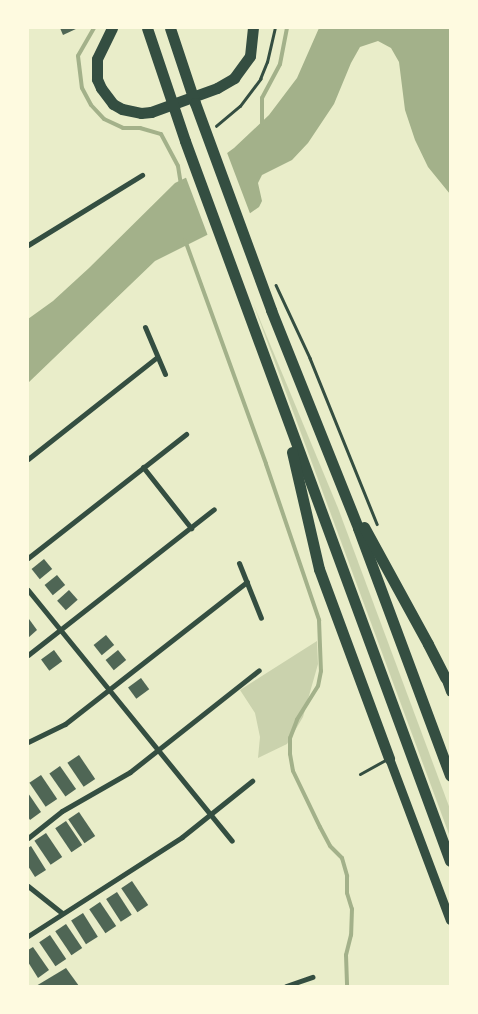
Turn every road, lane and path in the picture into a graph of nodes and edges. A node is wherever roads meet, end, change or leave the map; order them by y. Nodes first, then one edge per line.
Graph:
1 (112, 28) edge
2 (147, 28) edge
3 (170, 28) edge
4 (253, 28) edge
5 (275, 28) edge
6 (211, 131) junction
7 (142, 175) dead end
8 (28, 245) edge
9 (272, 279) dead end
10 (145, 327) dead end
11 (158, 357) junction
12 (165, 374) dead end
13 (277, 394) junction
14 (186, 434) dead end
15 (28, 459) edge
16 (143, 467) junction
17 (340, 483) junction
18 (214, 508) dead end
19 (191, 528) junction
20 (380, 530) dead end
21 (28, 558) edge
22 (239, 563) dead end
23 (246, 582) junction
24 (28, 590) edge
25 (261, 618) dead end
26 (60, 631) junction
27 (28, 656) edge
28 (259, 670) dead end
29 (448, 676) edge
30 (108, 692) junction
31 (450, 692) edge
32 (28, 742) edge
33 (158, 751) junction
34 (390, 758) junction
35 (360, 774) dead end
36 (450, 776) edge
37 (252, 782) dead end
38 (211, 816) junction
39 (28, 838) edge
40 (232, 841) dead end
41 (450, 861) edge
42 (28, 886) edge
43 (62, 913) junction
44 (450, 920) edge
45 (28, 936) edge
46 (312, 977) dead end
47 (286, 986) edge

1 - 4 highway
2 - 13 highway
3 - 6 highway
5 - 6 path
6 - 17 highway
7 - 8 street
9 - 20 path
10 - 11 street
11 - 12 street
11 - 15 street
13 - 34 highway
13 - 41 highway
14 - 16 street
16 - 19 street
16 - 21 street
17 - 29 highway
17 - 36 highway
18 - 19 street
19 - 26 street
22 - 23 street
23 - 25 street
23 - 30 street
24 - 26 street
26 - 27 street
26 - 30 street
28 - 33 street
29 - 31 street
30 - 32 street
30 - 33 street
33 - 38 street
33 - 39 street
34 - 35 lane
34 - 44 main road
37 - 38 street
38 - 40 street
38 - 43 street
42 - 43 street
43 - 45 street
46 - 47 street

